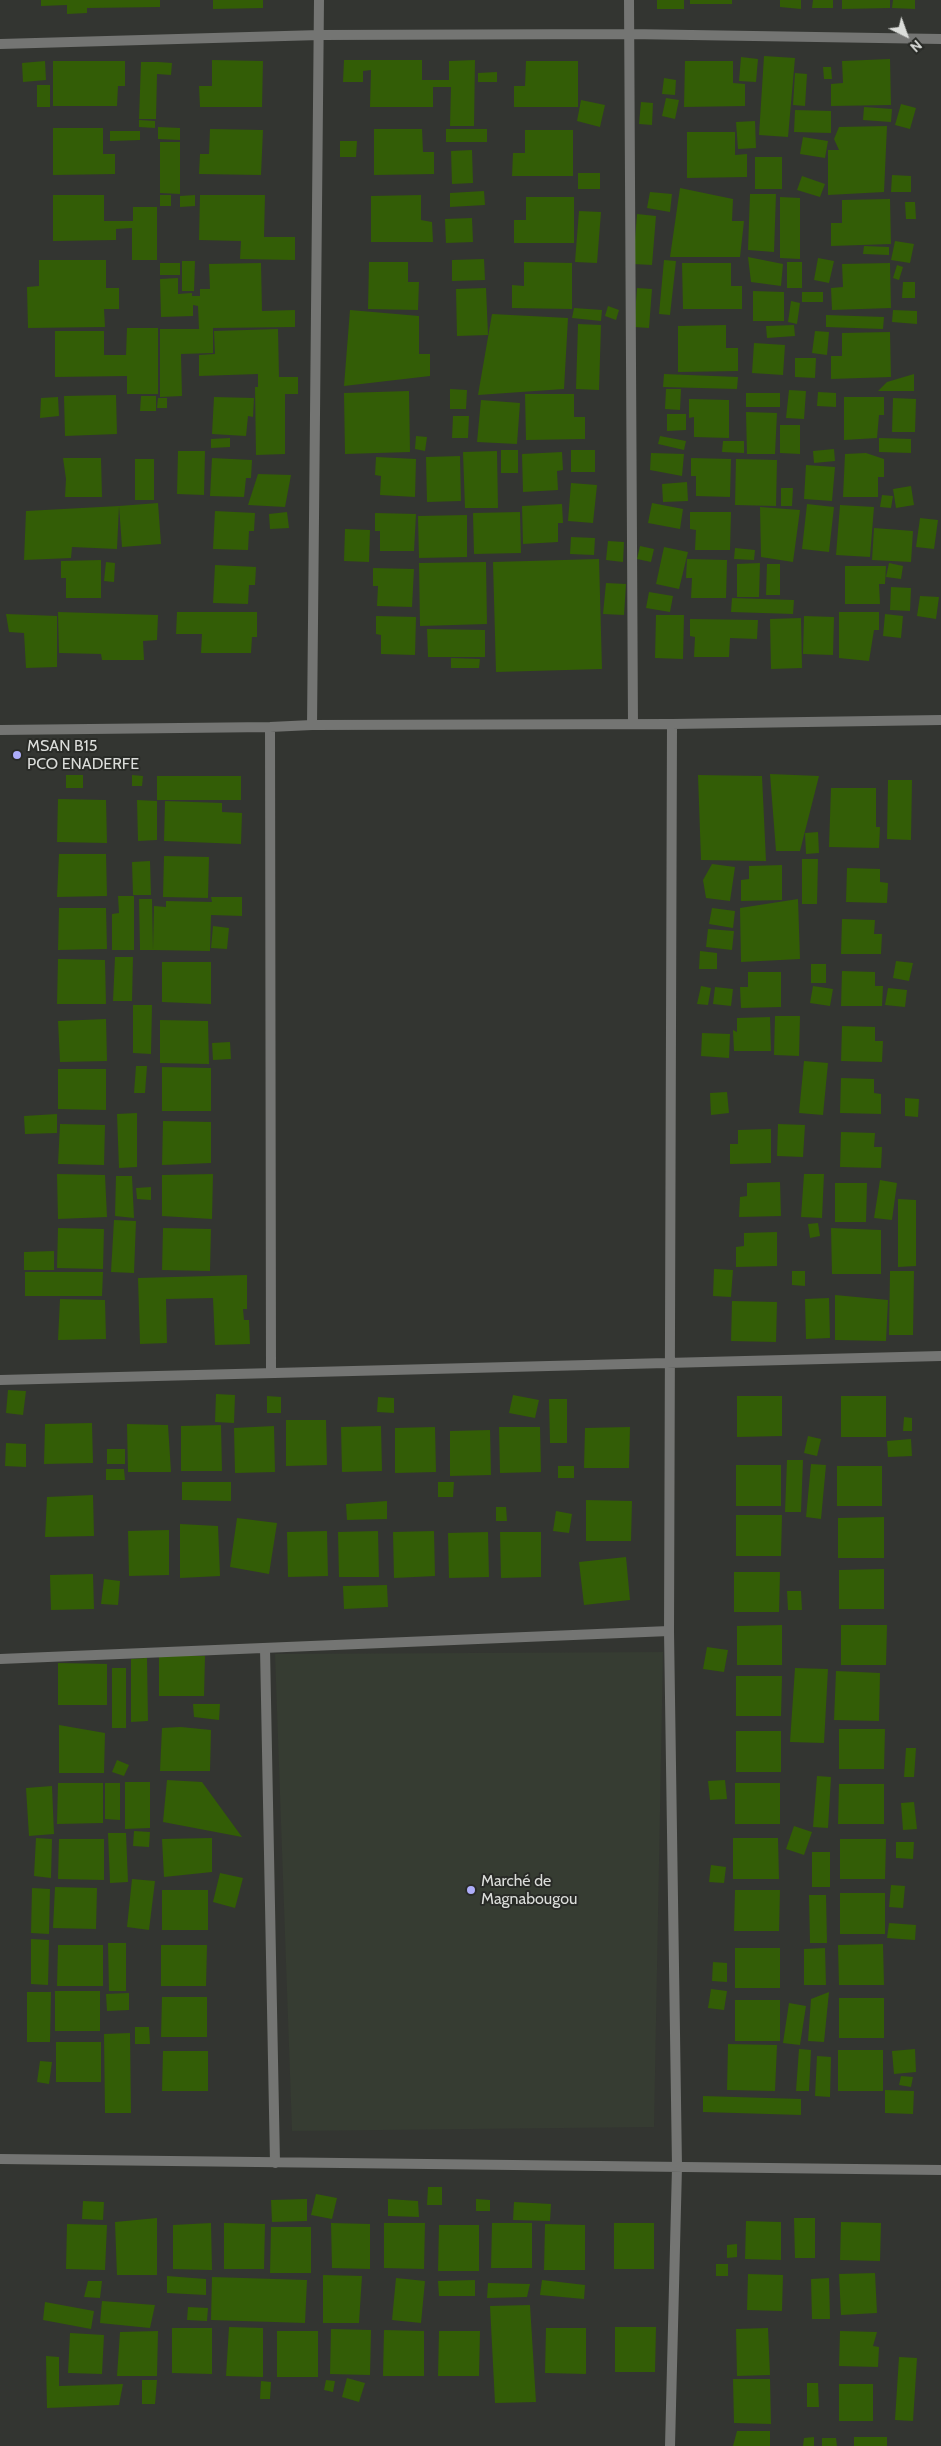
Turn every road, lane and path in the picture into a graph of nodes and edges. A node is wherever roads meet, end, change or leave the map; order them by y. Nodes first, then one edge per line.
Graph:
1 (319, 0) edge
2 (629, 0) edge
3 (629, 34) junction
4 (320, 35) junction
5 (941, 39) edge
6 (0, 44) edge
7 (941, 720) edge
8 (633, 724) junction
9 (672, 724) junction
10 (312, 725) junction
11 (270, 728) junction
12 (0, 730) edge
13 (941, 1356) edge
14 (671, 1363) junction
15 (271, 1373) junction
16 (0, 1380) edge
17 (669, 1631) junction
18 (265, 1648) junction
19 (0, 1659) edge
20 (0, 2159) edge
21 (275, 2162) junction
22 (677, 2167) junction
23 (941, 2170) edge
24 (670, 2446) edge

1 - 4 street
2 - 3 street
3 - 4 street
3 - 5 street
3 - 8 street
4 - 6 street
4 - 10 street
7 - 9 street
8 - 9 street
8 - 10 street
9 - 14 street
10 - 11 street
11 - 12 street
11 - 15 street
13 - 14 street
14 - 15 street
14 - 17 street
15 - 16 street
17 - 18 street
17 - 22 street
18 - 19 street
18 - 21 street
20 - 21 street
21 - 22 street
22 - 23 street
22 - 24 street

